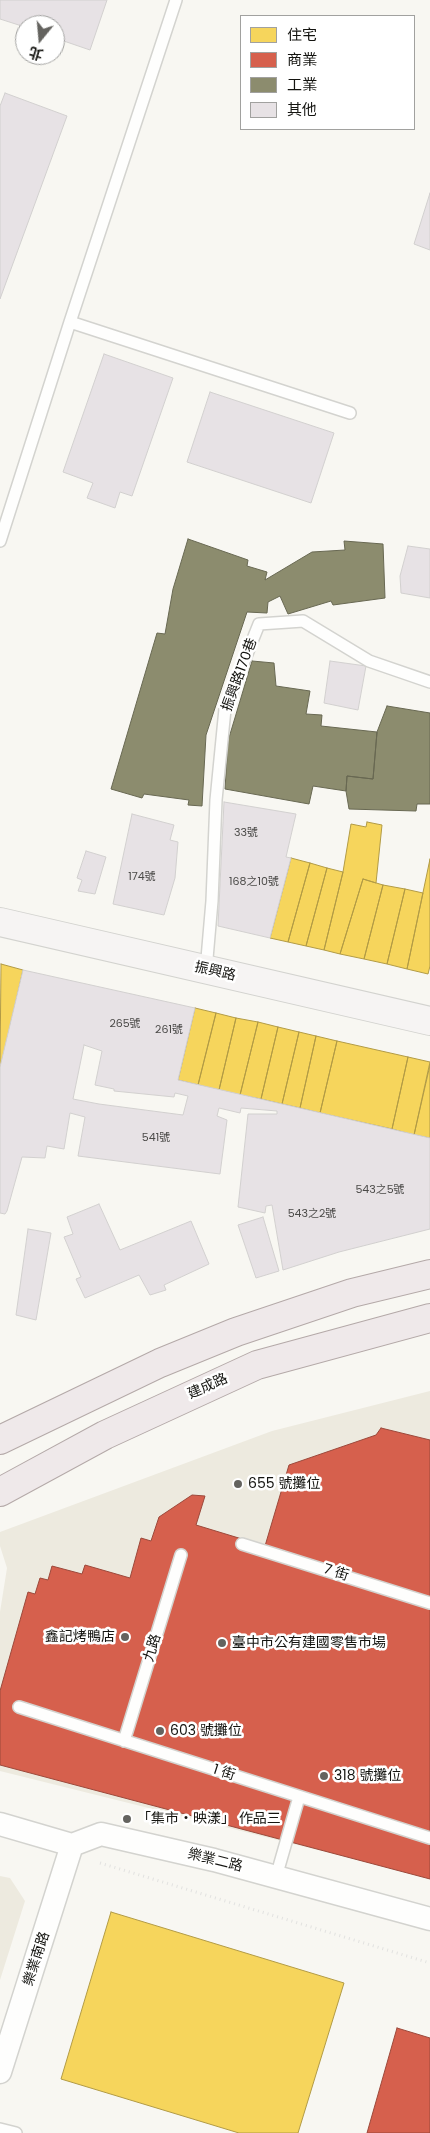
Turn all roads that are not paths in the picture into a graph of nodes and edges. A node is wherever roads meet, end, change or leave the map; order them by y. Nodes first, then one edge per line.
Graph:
1 (176, 0) edge
2 (70, 322) junction
3 (350, 413) dead end
4 (0, 541) edge
5 (430, 682) edge
6 (0, 922) edge
7 (206, 970) junction
8 (430, 1021) edge
9 (430, 1274) edge
10 (430, 1318) edge
11 (0, 1440) edge
12 (0, 1492) edge
13 (242, 1544) dead end
14 (181, 1555) dead end
15 (430, 1603) edge
16 (19, 1708) dead end
17 (124, 1741) junction
18 (299, 1797) junction
19 (0, 1824) edge
20 (430, 1838) edge
21 (72, 1845) junction
22 (276, 1877) junction
23 (430, 1919) edge
24 (0, 2072) edge
25 (0, 2129) edge
26 (16, 2133) edge

1 - 2 lane
2 - 3 lane
2 - 4 lane
5 - 7 lane, 振興路170巷
6 - 7 main road, 振興路
7 - 8 main road, 振興路
9 - 11 main road
10 - 12 main road, 建成路
13 - 15 lane, 7 街
14 - 17 lane, 九路
16 - 17 lane, 1 街
17 - 18 lane, 1 街
18 - 20 lane, 1 街
18 - 22 lane
19 - 21 street
21 - 22 street, 樂業二路
21 - 24 street, 樂業南路
22 - 23 street, 樂業二路
25 - 26 lane

